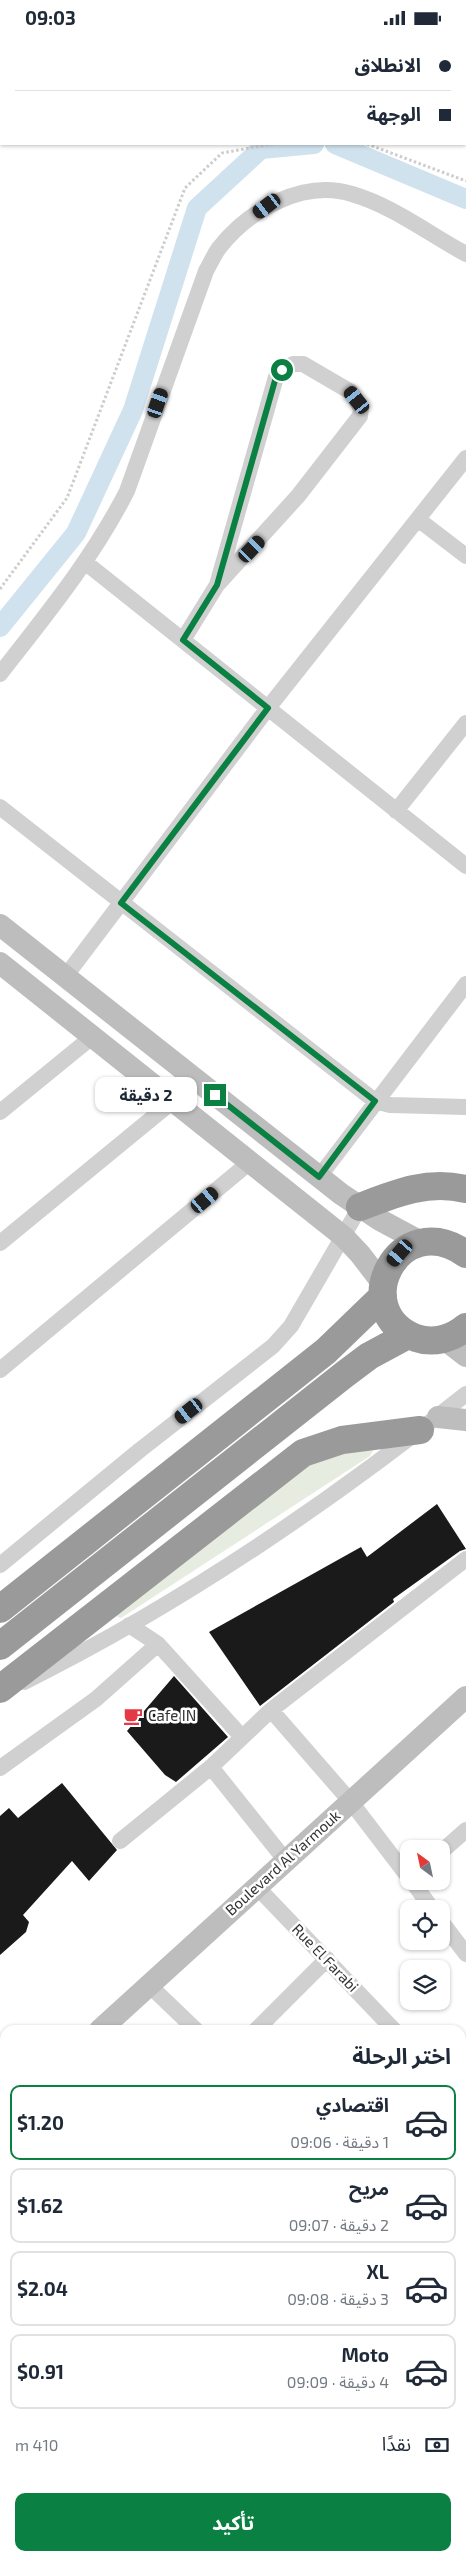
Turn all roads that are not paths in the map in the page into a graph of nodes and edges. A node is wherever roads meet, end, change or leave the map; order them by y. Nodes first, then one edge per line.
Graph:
1 (466, 254) edge
2 (466, 458) edge
3 (419, 520) junction
4 (466, 556) edge
5 (86, 563) junction
6 (217, 585) junction
7 (183, 640) junction
8 (0, 674) edge
9 (268, 708) junction
10 (466, 723) edge
11 (0, 807) edge
12 (396, 811) junction
13 (466, 866) edge
14 (121, 903) junction
15 (0, 925) edge
16 (2, 968) edge
17 (66, 977) junction
18 (466, 984) edge
19 (92, 1037) junction
20 (173, 1101) junction
21 (375, 1101) junction
22 (466, 1107) edge
23 (0, 1112) edge
24 (250, 1162) junction
25 (319, 1177) junction
26 (466, 1189) edge
27 (360, 1207) junction
28 (344, 1237) junction
29 (0, 1243) edge
30 (450, 1243) edge
31 (383, 1290) junction
32 (455, 1333) edge
33 (408, 1335) junction
34 (466, 1356) edge
35 (3, 1362) edge
36 (466, 1394) edge
37 (466, 1420) edge
38 (429, 1424) junction
39 (466, 1559) edge
40 (0, 1565) edge
41 (0, 1609) edge
42 (129, 1625) junction
43 (158, 1644) junction
44 (0, 1646) edge
45 (0, 1689) edge
46 (0, 1694) edge
47 (466, 1697) edge
48 (271, 1709) junction
49 (242, 1737) junction
50 (211, 1767) junction
51 (0, 1769) edge
52 (351, 1801) junction
53 (466, 1830) edge
54 (120, 1841) dead end
55 (450, 1844) edge
56 (286, 1861) junction
57 (400, 1865) edge
58 (256, 1887) junction
59 (450, 1933) edge
60 (466, 1954) edge
61 (327, 1959) junction
62 (149, 1985) junction
63 (105, 2025) edge
64 (191, 2025) edge
65 (261, 2025) edge
66 (389, 2025) edge

1 - 5 street
2 - 3 street
3 - 4 street
3 - 9 street
5 - 7 street
5 - 8 street
6 - 6 street
6 - 7 street
7 - 9 street
9 - 12 street
9 - 14 street
10 - 12 street
11 - 14 street
12 - 13 street
14 - 17 street
14 - 21 street
15 - 17 main road
16 - 19 main road
17 - 25 main road
18 - 21 street
19 - 20 main road
19 - 23 street
20 - 24 main road
20 - 29 street
21 - 22 street
21 - 25 street
24 - 28 main road
24 - 35 street
25 - 27 main road
26 - 27 highway
27 - 28 street
27 - 30 main road
28 - 31 main road
28 - 40 street
30 - 31 highway
31 - 33 highway
31 - 41 highway
32 - 33 highway
32 - 34 main road
33 - 44 highway
36 - 38 street
37 - 38 main road
38 - 42 street
38 - 45 highway
39 - 48 street
42 - 43 street
42 - 46 street
43 - 49 street
43 - 51 street
47 - 52 main road, Boulevard Al Yarmouk
48 - 49 street
48 - 52 street
49 - 50 street
50 - 54 street
50 - 56 street
52 - 56 main road, Boulevard Al Yarmouk
52 - 57 street
53 - 55 street
56 - 58 main road, Boulevard Al Yarmouk
58 - 61 street, Rue El Farabi
58 - 62 main road, Boulevard Al Yarmouk
59 - 60 street
61 - 65 street
61 - 66 street, Rue El Farabi
62 - 63 main road, Boulevard Al Yarmouk
62 - 64 street

